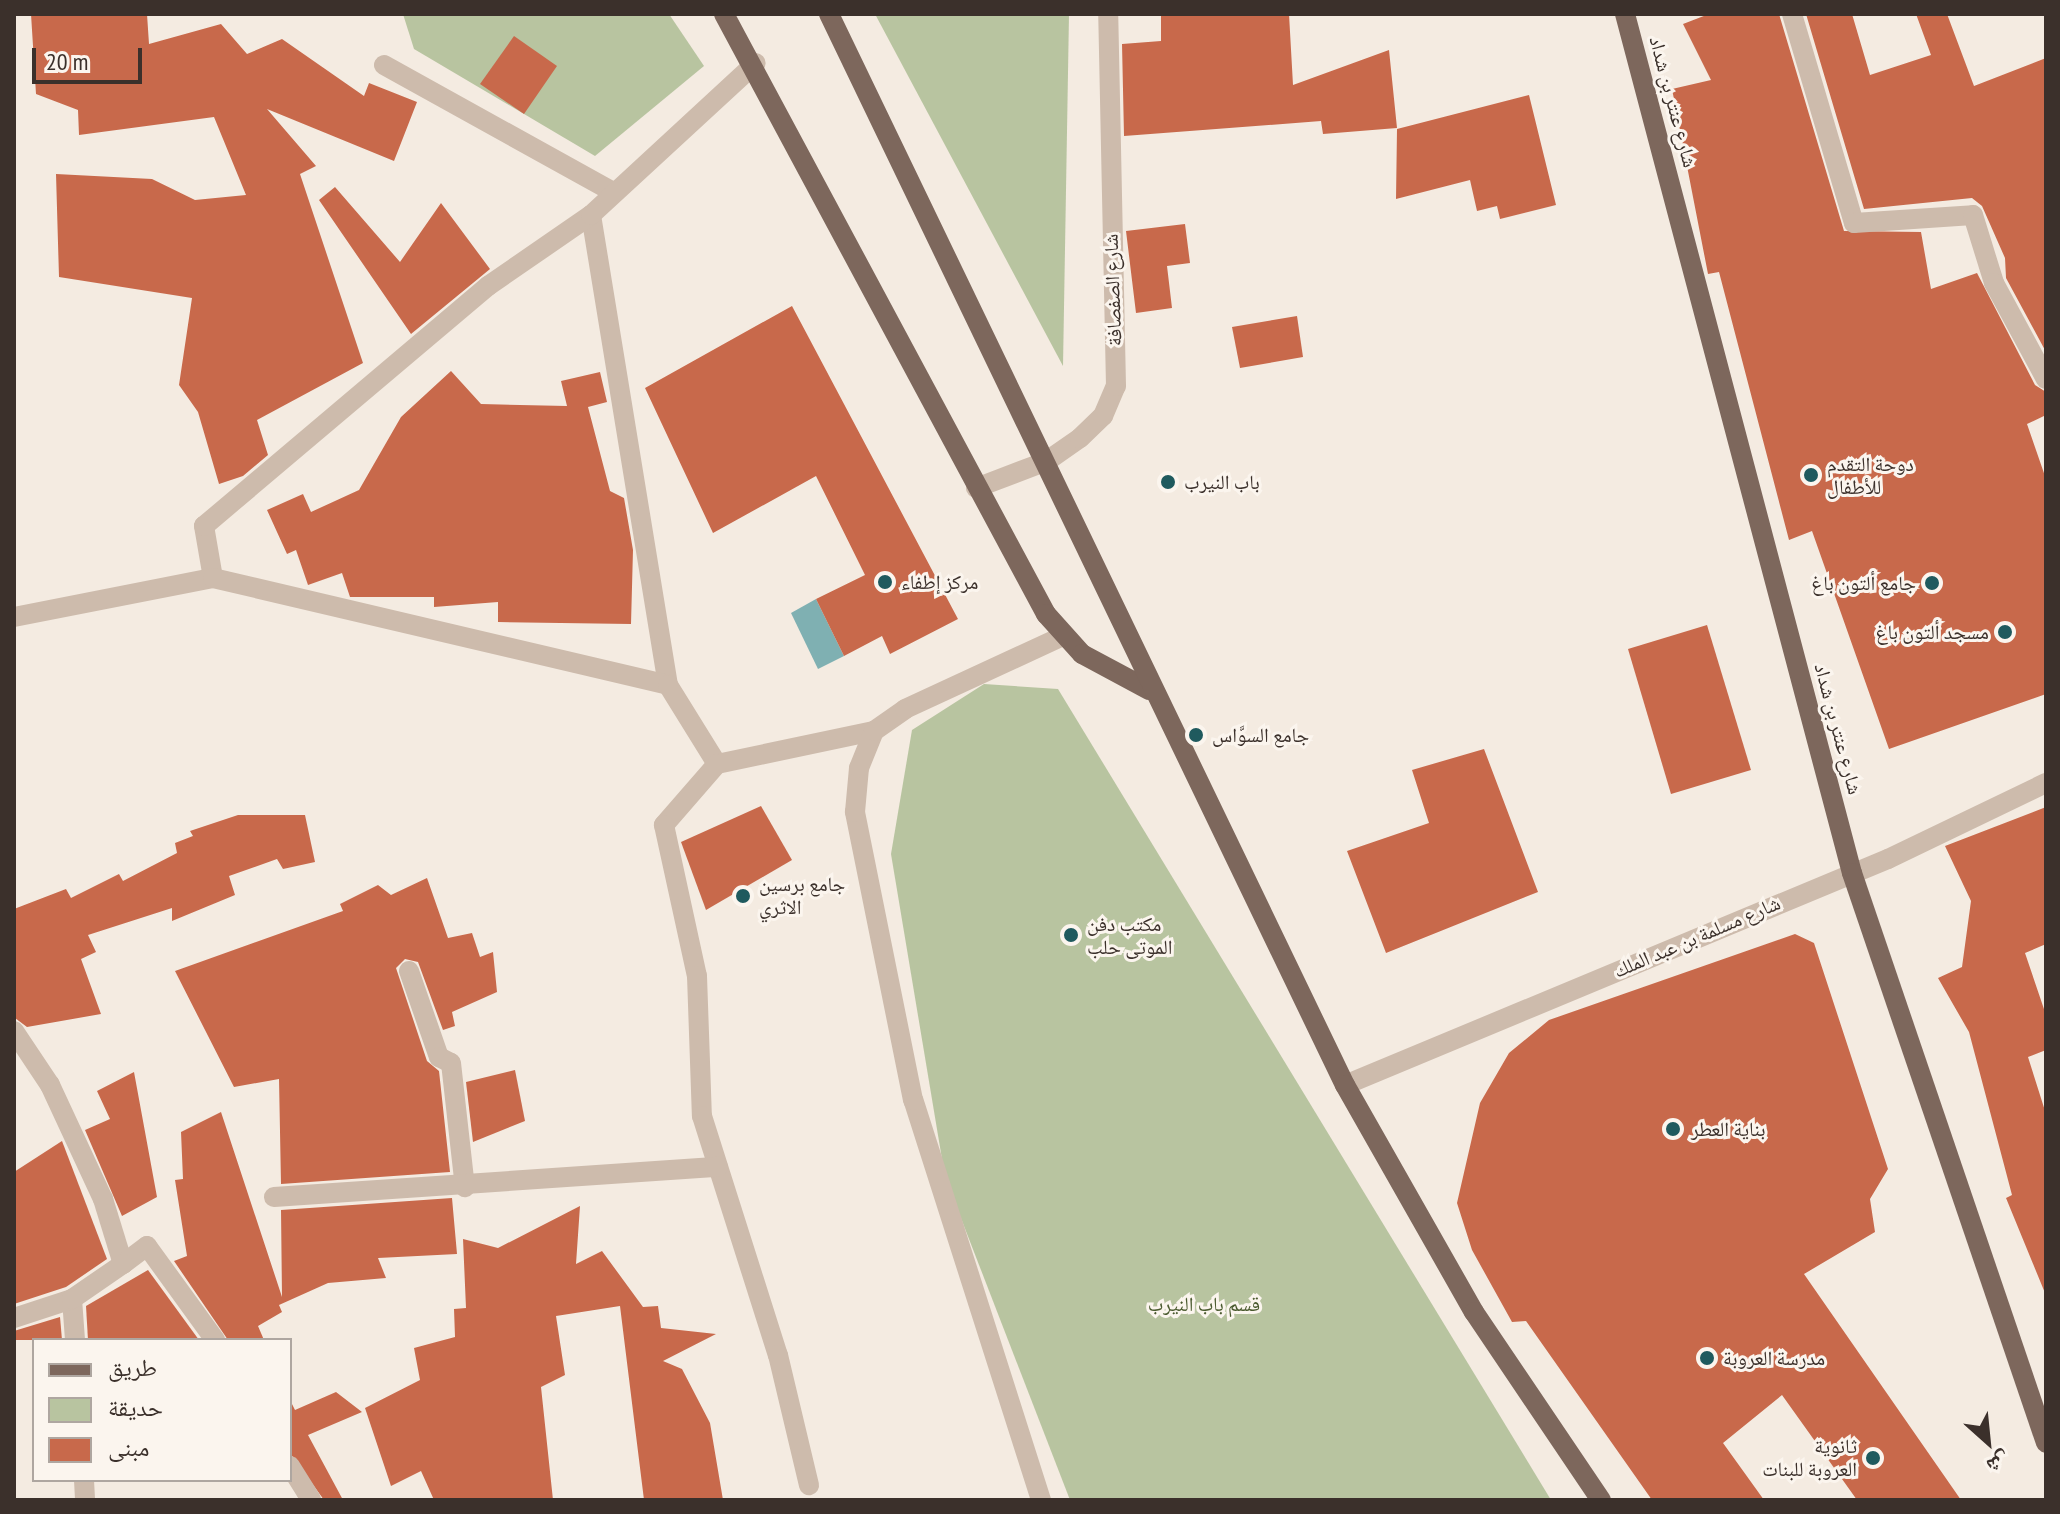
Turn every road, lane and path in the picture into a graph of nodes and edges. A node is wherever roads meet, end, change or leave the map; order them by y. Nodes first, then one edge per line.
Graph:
1 (724, 14) edge
2 (829, 14) edge
3 (1108, 14) edge
4 (1625, 14) edge
5 (1792, 14) edge
6 (756, 63) junction
7 (384, 65) dead end
8 (613, 192) junction
9 (591, 215) junction
10 (2046, 379) edge
11 (1047, 461) junction
12 (976, 488) junction
13 (213, 578) junction
14 (14, 617) edge
15 (1063, 636) junction
16 (668, 685) junction
17 (1149, 690) junction
18 (874, 731) junction
19 (717, 764) junction
20 (2046, 783) edge
21 (1852, 873) junction
22 (409, 971) dead end
23 (14, 1031) edge
24 (1345, 1085) junction
25 (718, 1167) junction
26 (465, 1187) junction
27 (274, 1197) dead end
28 (123, 1264) junction
29 (72, 1299) junction
30 (14, 1318) edge
31 (75, 1338) edge
32 (214, 1338) edge
33 (2046, 1443) edge
34 (292, 1469) edge
35 (809, 1485) dead end
36 (311, 1500) edge
37 (1041, 1500) edge
38 (1601, 1500) edge

1 - 6 main road
2 - 11 main road
3 - 11 street, شارع الصفصافة
4 - 21 main road, شارع عنتر بن شداد
5 - 10 street
6 - 8 street
6 - 12 main road
7 - 8 street
8 - 9 street
9 - 13 street
9 - 16 street
11 - 12 street, شارع الصفصافة
11 - 17 main road
12 - 15 main road
13 - 14 street
13 - 16 street
15 - 17 main road
15 - 18 street
16 - 19 street
17 - 24 main road
18 - 19 street
18 - 37 street
19 - 25 street
20 - 21 street, شارع مسلمة بن عبد الملك
21 - 24 street, شارع مسلمة بن عبد الملك
21 - 33 main road, شارع عنتر بن شداد
22 - 26 street
23 - 28 street
24 - 38 main road
25 - 26 street
25 - 35 street
26 - 27 street
28 - 29 street
28 - 32 street
29 - 30 street
29 - 31 street
34 - 36 street

